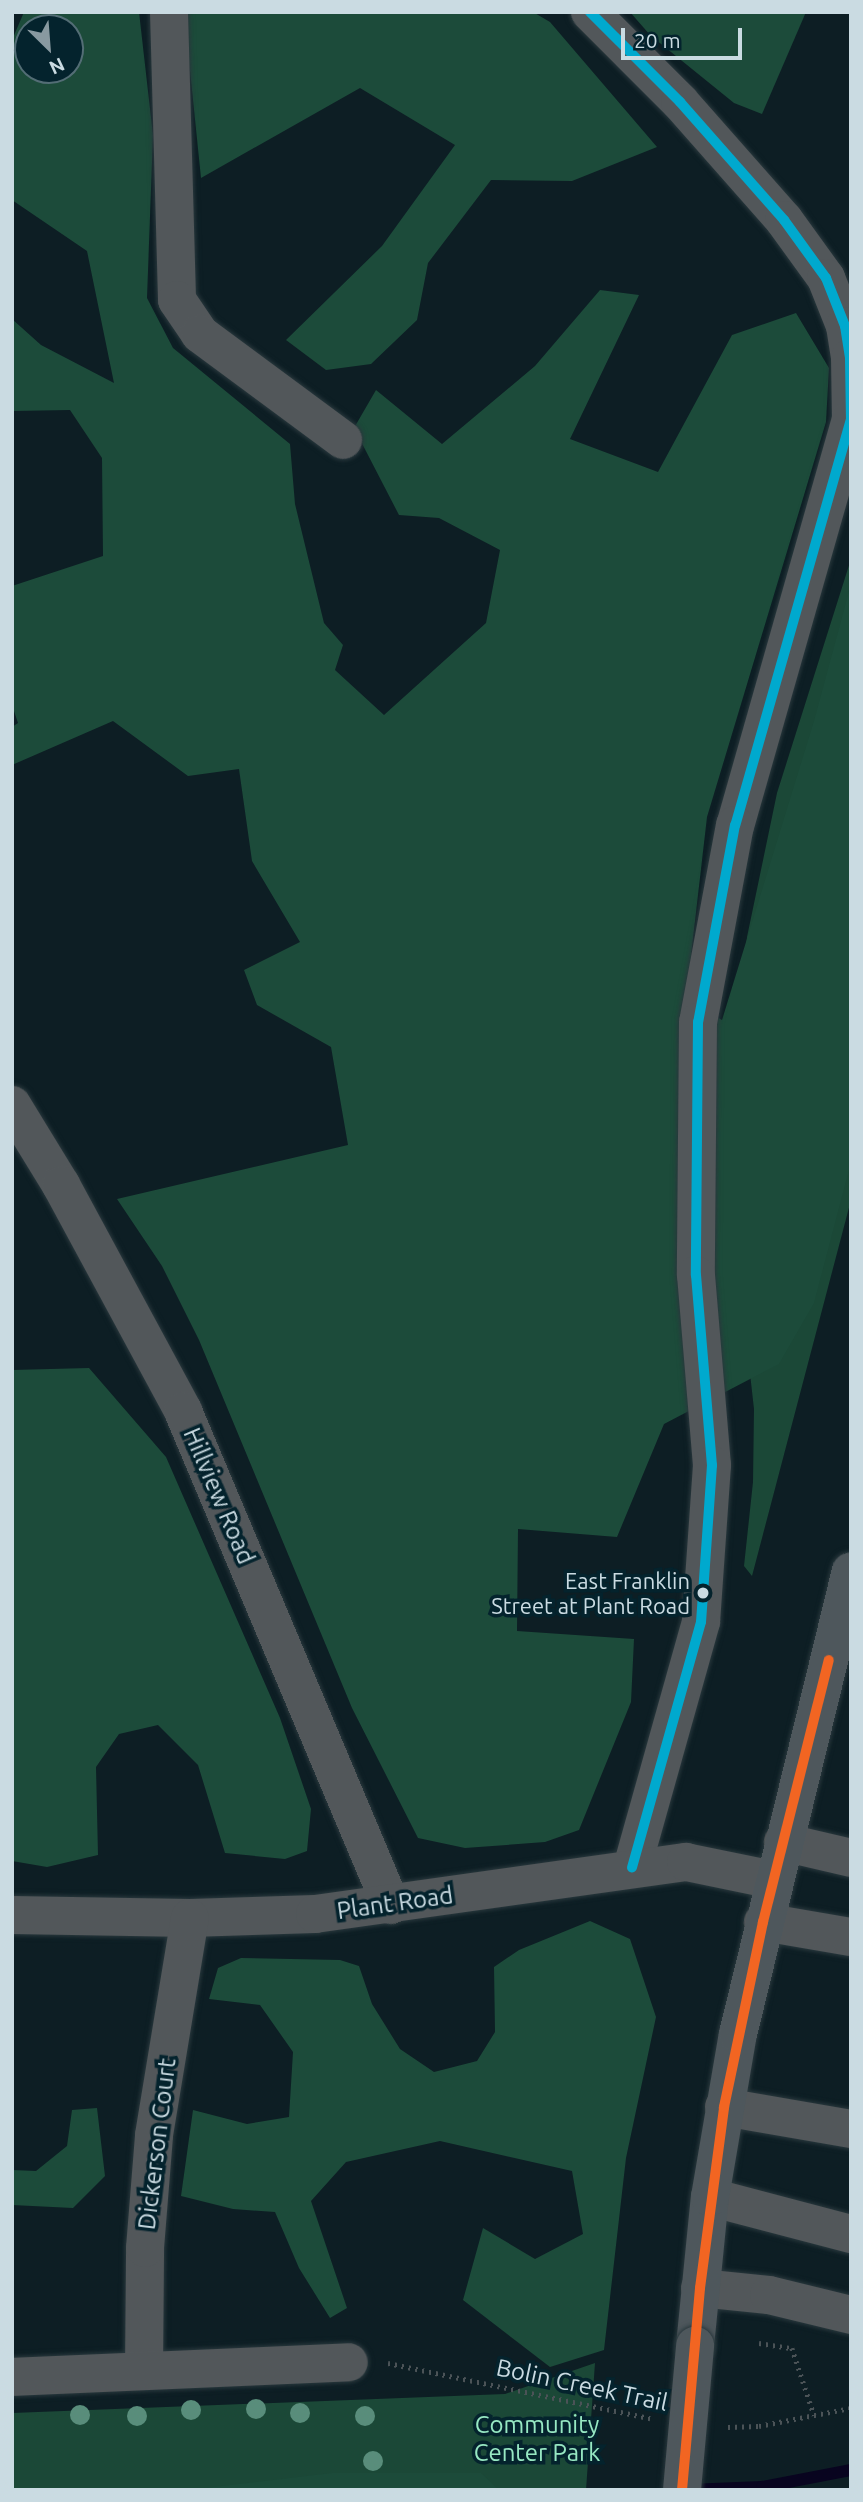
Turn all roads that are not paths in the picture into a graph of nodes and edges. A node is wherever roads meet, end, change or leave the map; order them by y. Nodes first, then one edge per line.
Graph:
1 (169, 12) edge
2 (590, 12) edge
3 (343, 440) dead end
4 (12, 1105) edge
5 (851, 1572) edge
6 (783, 1842) junction
7 (851, 1858) edge
8 (632, 1868) junction
9 (774, 1880) junction
10 (391, 1905) junction
11 (12, 1915) edge
12 (190, 1919) junction
13 (763, 1922) junction
14 (851, 1937) edge
15 (724, 2108) junction
16 (851, 2129) edge
17 (710, 2197) junction
18 (851, 2234) edge
19 (700, 2288) junction
20 (851, 2315) edge
21 (349, 2362) road end
22 (144, 2371) junction
23 (12, 2377) edge
24 (682, 2490) edge

1 - 3 street
2 - 8 street
4 - 10 street, Hillview Road
5 - 6 main road
6 - 7 street
6 - 9 main road
8 - 9 street, Plant Road
8 - 10 street, Plant Road
9 - 13 main road
10 - 12 street, Plant Road
11 - 12 street, Plant Road
12 - 22 street, Dickerson Court
13 - 14 street
13 - 15 main road
15 - 16 street
15 - 17 main road
17 - 18 street
17 - 19 main road
19 - 20 street
19 - 24 main road, bridge
21 - 22 street
22 - 23 street

